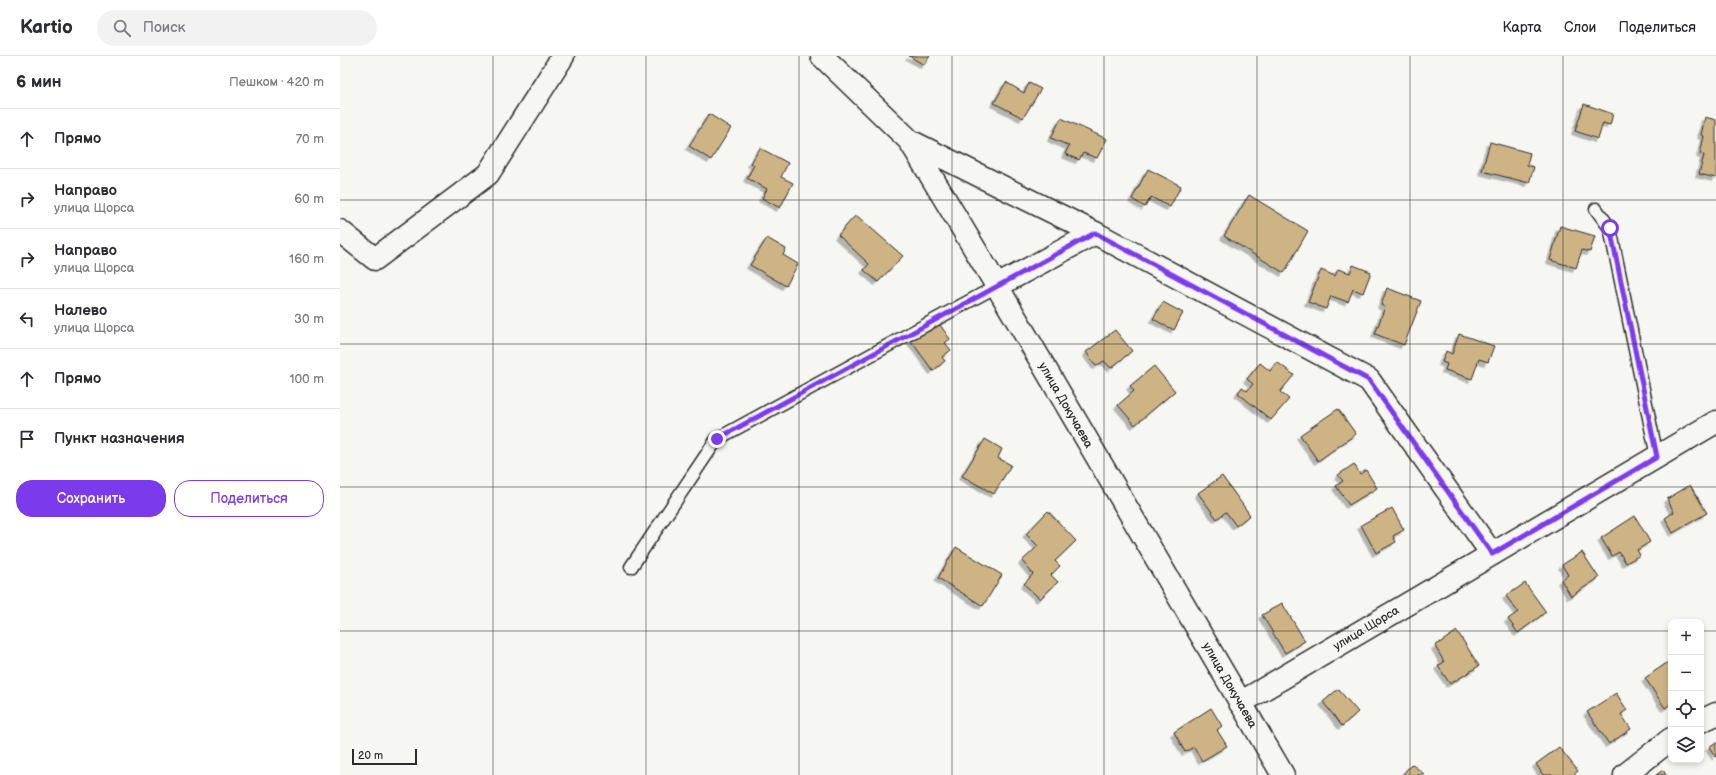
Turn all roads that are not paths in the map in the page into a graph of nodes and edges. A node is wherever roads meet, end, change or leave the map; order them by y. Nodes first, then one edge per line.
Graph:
1 (563, 56) edge
2 (822, 56) edge
3 (910, 140) junction
4 (1596, 209) dead end
5 (340, 231) edge
6 (1095, 233) junction
7 (997, 286) junction
8 (1716, 422) edge
9 (1657, 457) junction
10 (1492, 554) junction
11 (631, 567) dead end
12 (1240, 703) junction
13 (1716, 714) edge
14 (1704, 720) edge
15 (1668, 741) edge
16 (1283, 775) edge
17 (1625, 775) edge

1 - 5 street
2 - 3 street, улица Докучаева
3 - 6 street
3 - 7 street, улица Докучаева
4 - 9 lane
6 - 7 street
6 - 10 street
7 - 11 lane
7 - 12 street, улица Докучаева
8 - 9 street, улица Щорса
9 - 10 street, улица Щорса
10 - 12 street, улица Щорса
12 - 16 street, улица Докучаева
13 - 14 street
15 - 17 street

